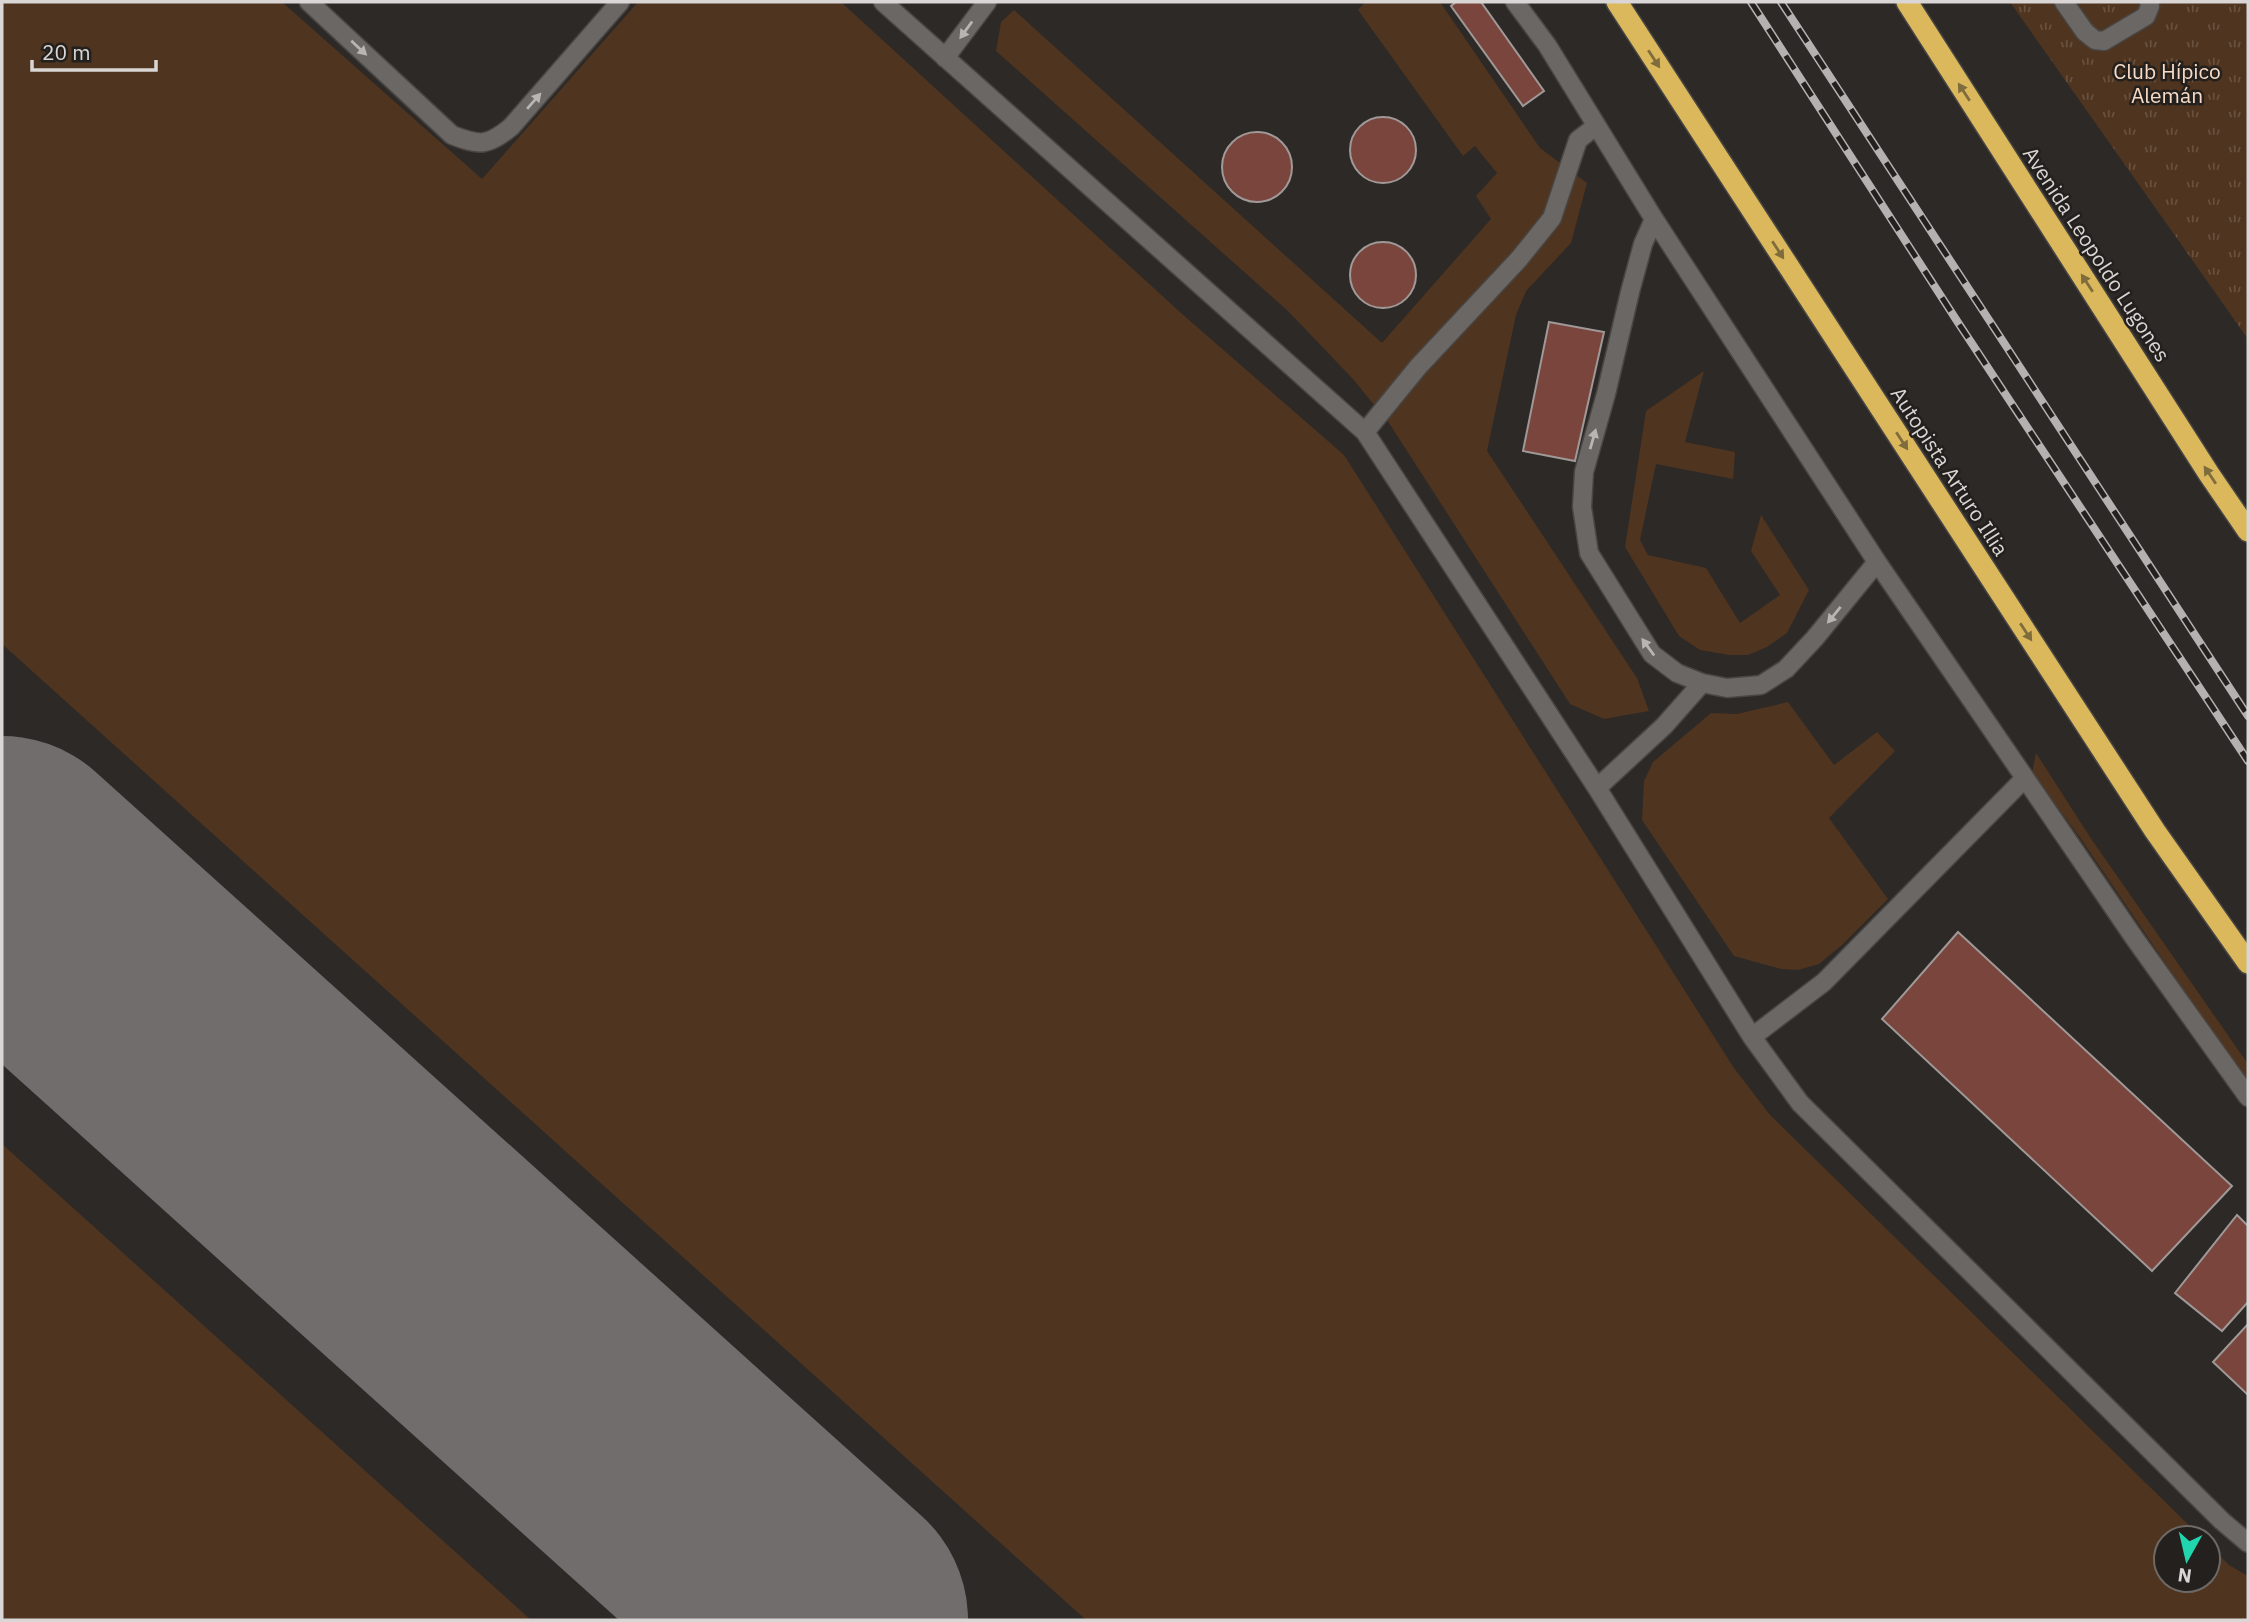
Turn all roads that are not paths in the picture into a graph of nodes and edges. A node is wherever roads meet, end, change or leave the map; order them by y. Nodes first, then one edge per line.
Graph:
1 (309, 2) edge
2 (620, 2) edge
3 (883, 2) edge
4 (987, 2) edge
5 (1515, 2) edge
6 (1617, 2) edge
7 (2064, 2) edge
8 (2149, 2) edge
9 (1910, 6) edge
10 (945, 58) junction
11 (1597, 125) junction
12 (1654, 219) junction
13 (1365, 432) junction
14 (2248, 531) edge
15 (1877, 562) junction
16 (1702, 683) junction
17 (2025, 778) junction
18 (1597, 788) junction
19 (2248, 963) edge
20 (1752, 1037) junction
21 (2248, 1097) edge
22 (2248, 1543) edge

1 -> 2 lane
3 - 10 lane
4 -> 10 lane
5 - 11 lane
6 -> 19 highway, Autopista Arturo Illia
7 - 8 lane
14 -> 9 highway, Avenida Leopoldo Lugones
10 - 13 lane
11 - 12 lane
11 - 13 lane
12 - 15 lane
16 -> 12 lane
13 - 18 lane
15 -> 16 lane
15 - 17 lane
16 - 18 lane
17 - 20 lane
17 - 21 lane
18 - 20 lane
20 - 22 lane

